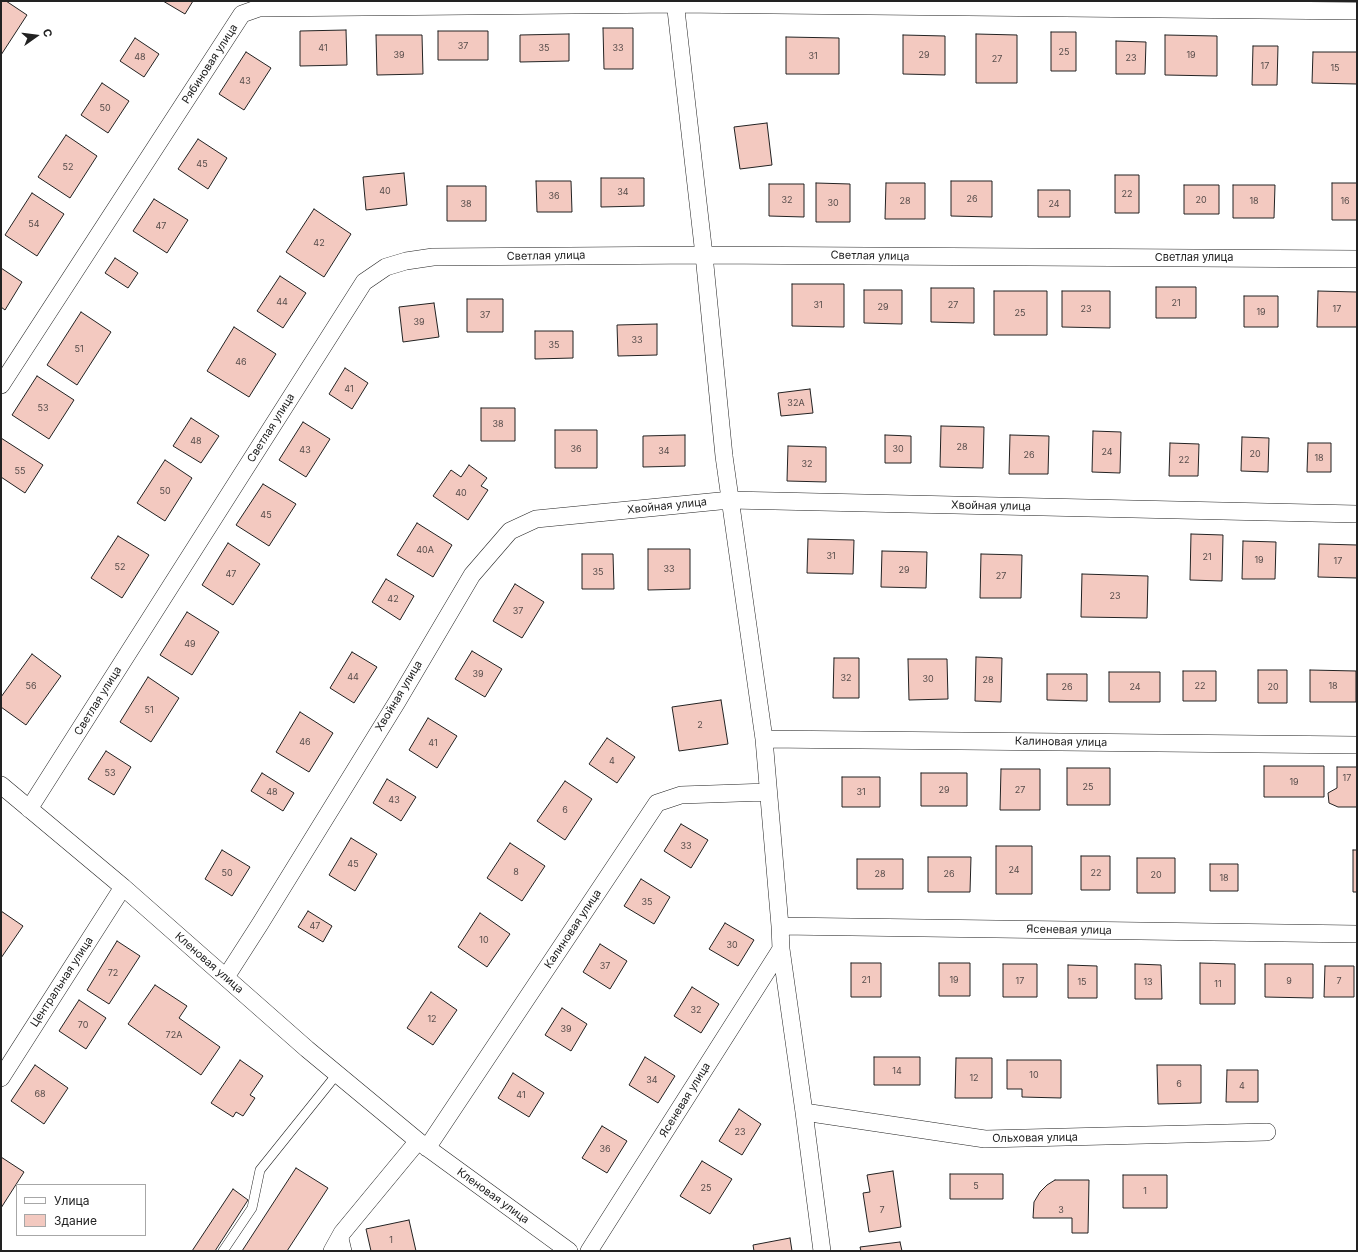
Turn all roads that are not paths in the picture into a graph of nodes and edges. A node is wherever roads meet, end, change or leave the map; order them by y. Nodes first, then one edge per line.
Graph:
1 (675, 2) edge
2 (1357, 11) edge
3 (704, 254) junction
4 (1357, 259) edge
5 (1, 385) edge
6 (730, 500) junction
7 (1357, 514) edge
8 (764, 739) junction
9 (1357, 745) edge
10 (1, 785) edge
11 (768, 792) junction
12 (29, 809) junction
13 (123, 887) junction
14 (780, 926) junction
15 (1357, 934) edge
16 (781, 949) junction
17 (226, 977) junction
18 (337, 1074) junction
19 (1, 1078) edge
20 (804, 1112) junction
21 (1267, 1132) dead end
22 (422, 1144) junction
23 (342, 1233) junction
24 (222, 1251) edge
25 (332, 1251) edge
26 (347, 1251) edge
27 (569, 1251) edge
28 (590, 1251) edge
29 (822, 1251) edge

1 - 2 street, Рябиновая улица
1 - 3 street
1 - 5 street, Рябиновая улица
3 - 4 street, Светлая улица
3 - 6 street
3 - 12 street, Светлая улица
6 - 7 street, Хвойная улица
6 - 8 street
6 - 17 street, Хвойная улица
8 - 9 street, Калиновая улица
8 - 11 street
10 - 12 street, Кленовая улица
11 - 14 street
11 - 22 street, Калиновая улица
12 - 13 street, Кленовая улица
13 - 17 street, Кленовая улица
13 - 19 street, Центральная улица
14 - 15 street, Ясеневая улица
14 - 16 street
16 - 20 street
16 - 28 street, Ясеневая улица
17 - 18 street, Кленовая улица
18 - 22 street, Кленовая улица
18 - 24 lane
20 - 21 street, Ольховая улица
20 - 29 street
22 - 23 street
22 - 27 street, Кленовая улица
23 - 25 street
23 - 26 lane

